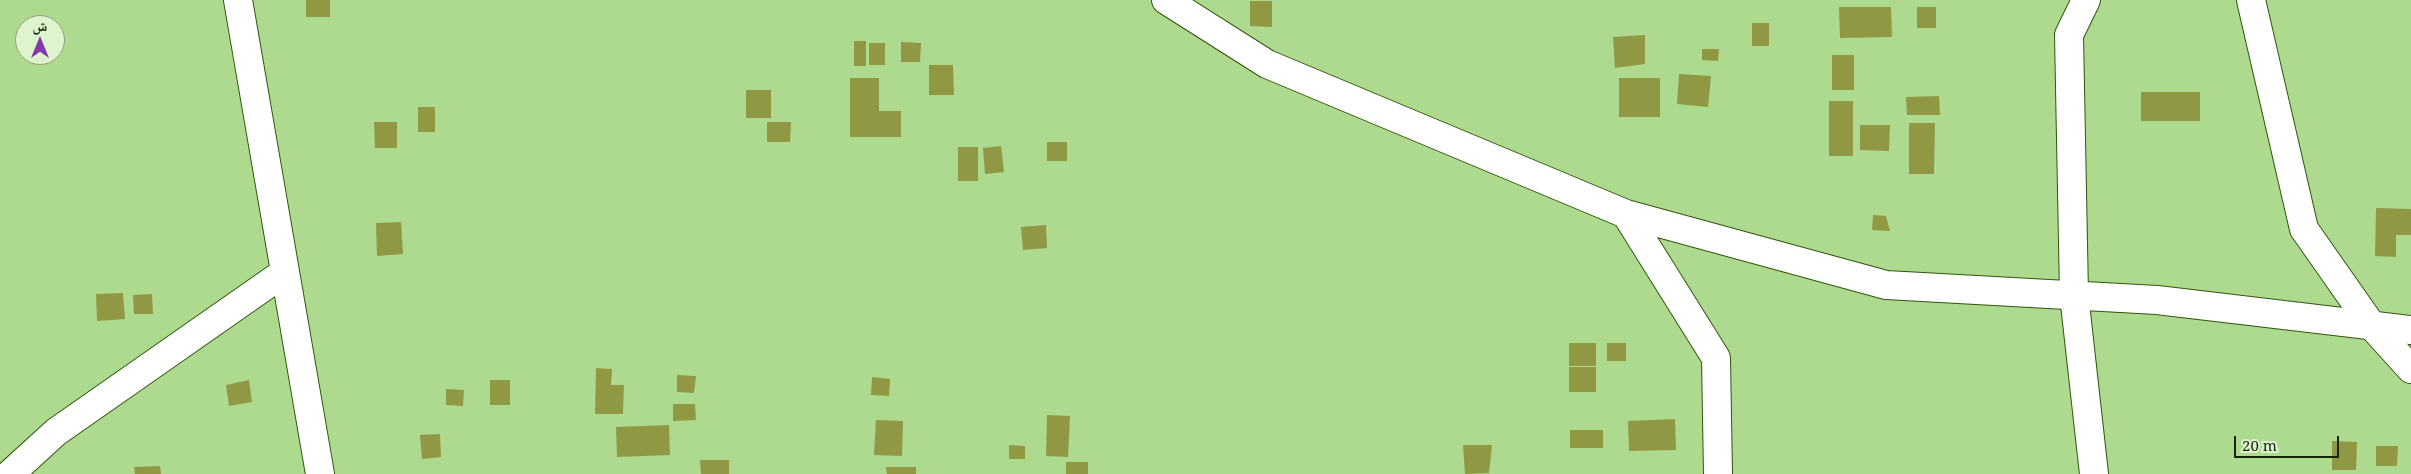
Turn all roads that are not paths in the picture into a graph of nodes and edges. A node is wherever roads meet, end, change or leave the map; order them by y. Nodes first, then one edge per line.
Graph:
1 (238, 0) edge
2 (1166, 0) edge
3 (2086, 0) edge
4 (2251, 0) edge
5 (1626, 214) junction
6 (284, 272) junction
7 (2074, 295) junction
8 (2372, 326) junction
9 (2411, 330) edge
10 (2411, 370) edge
11 (10, 474) edge
12 (320, 474) edge
13 (1718, 474) edge
14 (2094, 474) edge

1 - 6 street
2 - 5 street
3 - 7 street
4 - 8 street
5 - 7 street
5 - 13 street
6 - 11 street
6 - 12 street
7 - 8 street
7 - 14 street
8 - 9 street
8 - 10 street

